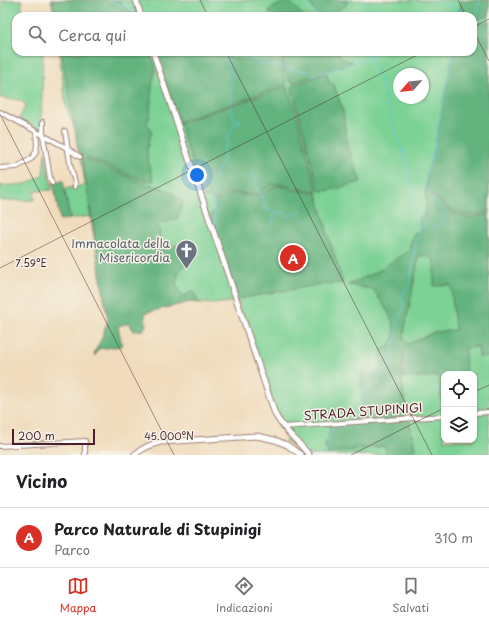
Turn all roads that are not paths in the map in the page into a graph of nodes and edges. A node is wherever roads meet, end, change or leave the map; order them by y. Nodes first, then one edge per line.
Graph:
1 (136, 0) edge
2 (140, 12) edge
3 (154, 56) edge
4 (0, 112) edge
5 (43, 122) dead end
6 (65, 131) dead end
7 (36, 132) junction
8 (43, 135) junction
9 (69, 150) junction
10 (80, 157) dead end
11 (0, 168) edge
12 (52, 183) dead end
13 (75, 187) dead end
14 (489, 412) edge
15 (477, 414) edge
16 (441, 416) edge
17 (283, 427) junction
18 (0, 446) edge
19 (85, 455) edge
20 (134, 455) edge
21 (301, 455) edge
22 (309, 455) edge

1 - 2 main road
3 - 17 main road
4 - 7 street
5 - 8 street
6 - 9 street
7 - 8 street
7 - 11 street
8 - 9 street
8 - 12 street
9 - 10 street
9 - 13 street
14 - 15 street
16 - 17 street, STRADA STUPINIGI
17 - 22 main road
18 - 19 street
20 - 21 main road

